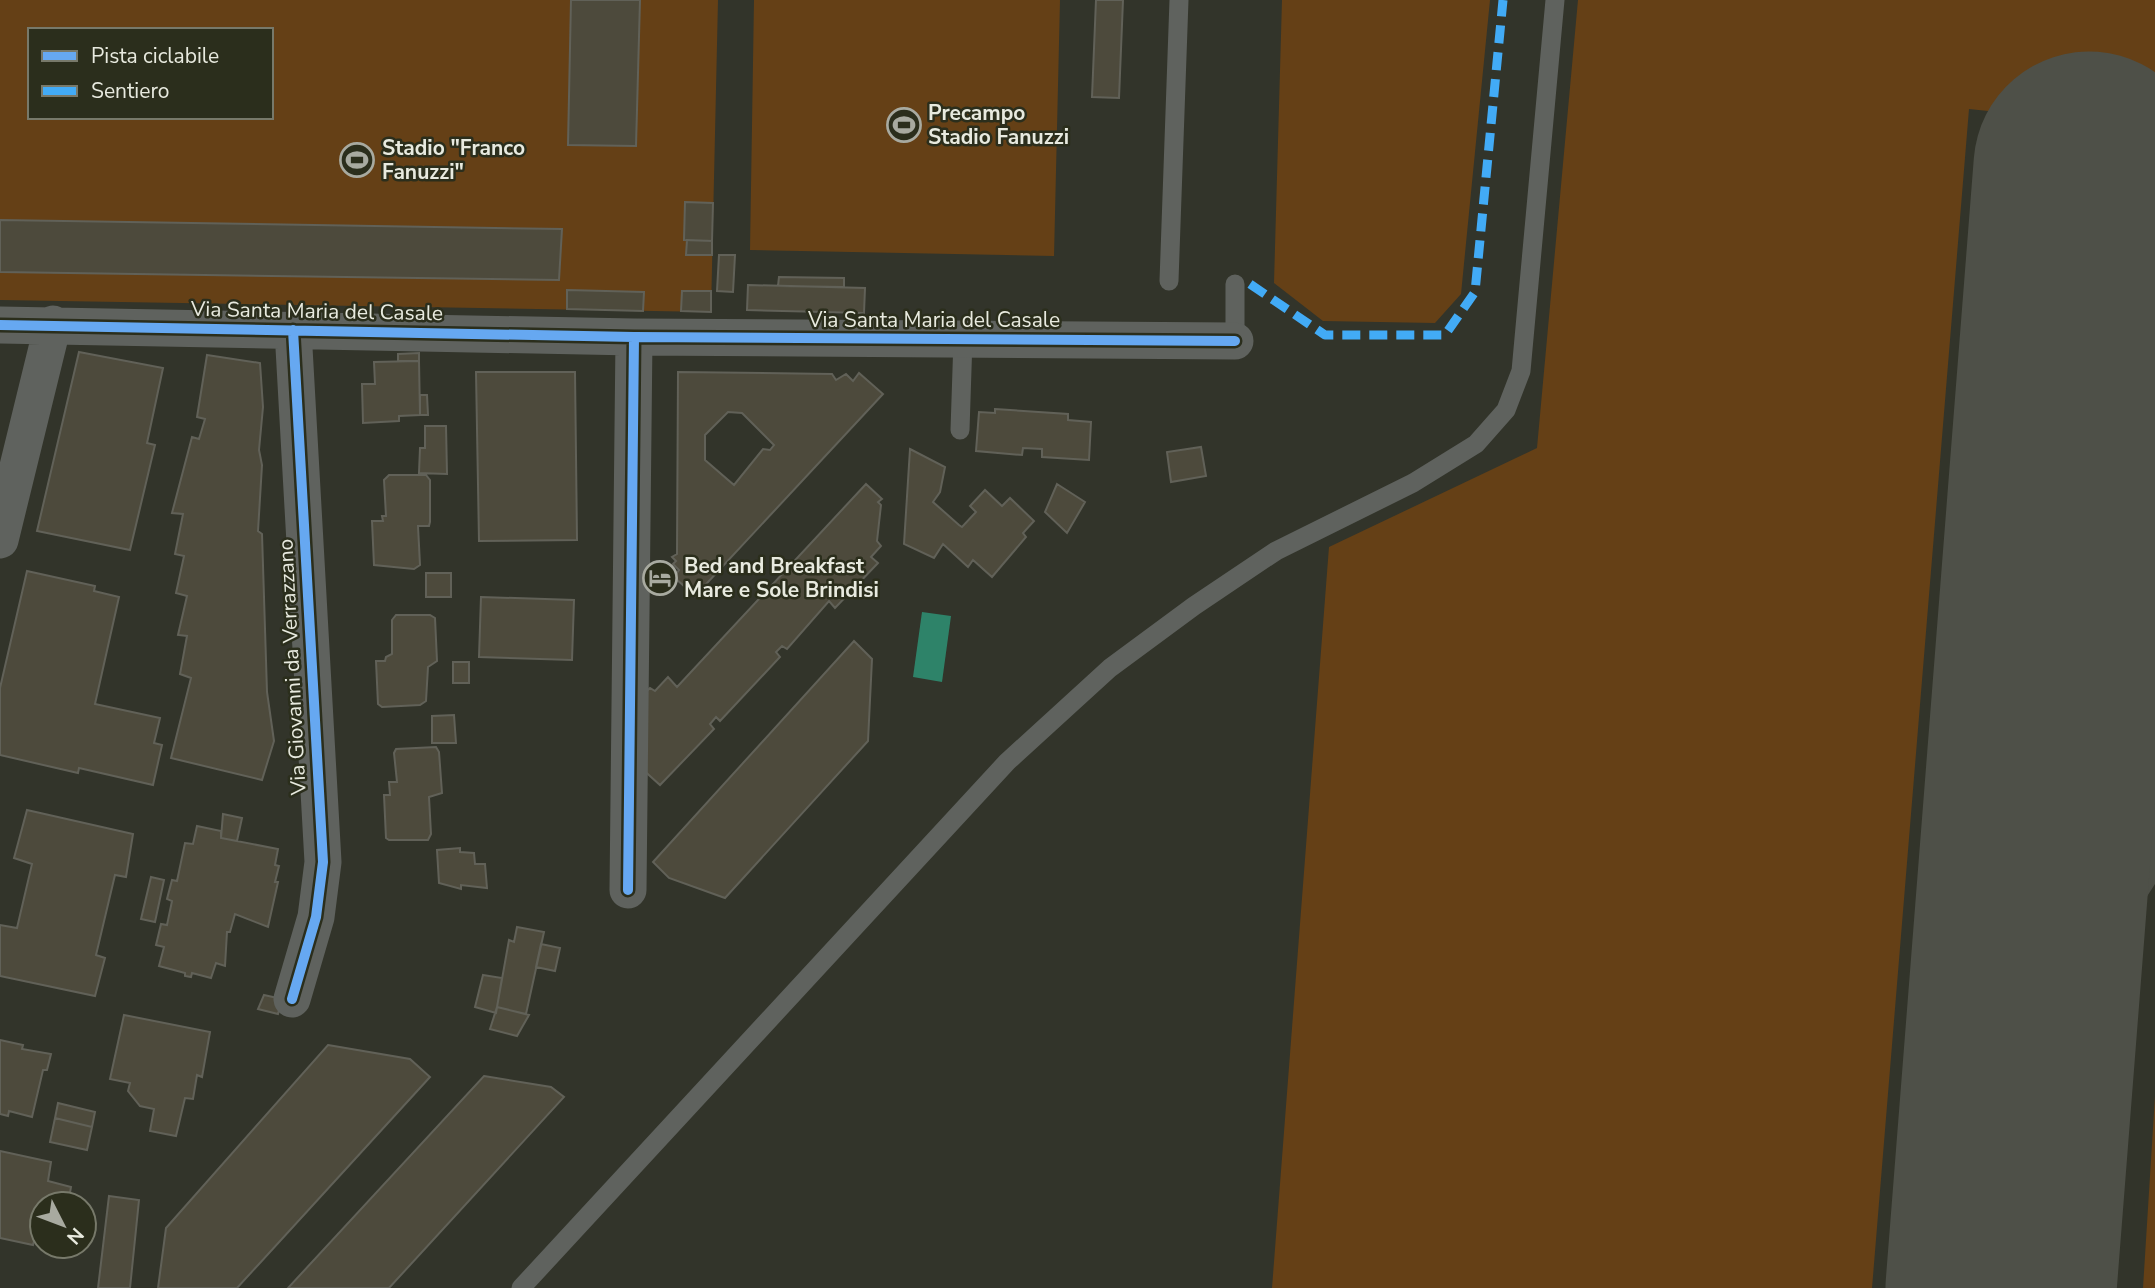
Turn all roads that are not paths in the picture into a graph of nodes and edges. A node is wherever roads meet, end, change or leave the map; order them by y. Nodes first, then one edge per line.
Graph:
1 (1180, 0) edge
2 (1555, 0) edge
3 (1169, 281) dead end
4 (1235, 284) dead end
5 (53, 324) junction
6 (0, 325) edge
7 (293, 330) junction
8 (634, 337) junction
9 (963, 339) junction
10 (1235, 341) joint
11 (960, 429) dead end
12 (0, 540) edge
13 (628, 890) dead end
14 (292, 999) dead end
15 (521, 1288) edge

1 - 3 lane
2 - 15 lane
4 - 10 lane
5 - 6 street, Via Santa Maria del Casale
5 - 7 street, Via Santa Maria del Casale
5 - 12 street
7 - 8 street, Via Santa Maria del Casale
7 - 14 street, Via Giovanni da Verrazzano
8 - 9 street, Via Santa Maria del Casale
8 - 13 street
9 - 10 street, Via Santa Maria del Casale
9 - 11 lane

